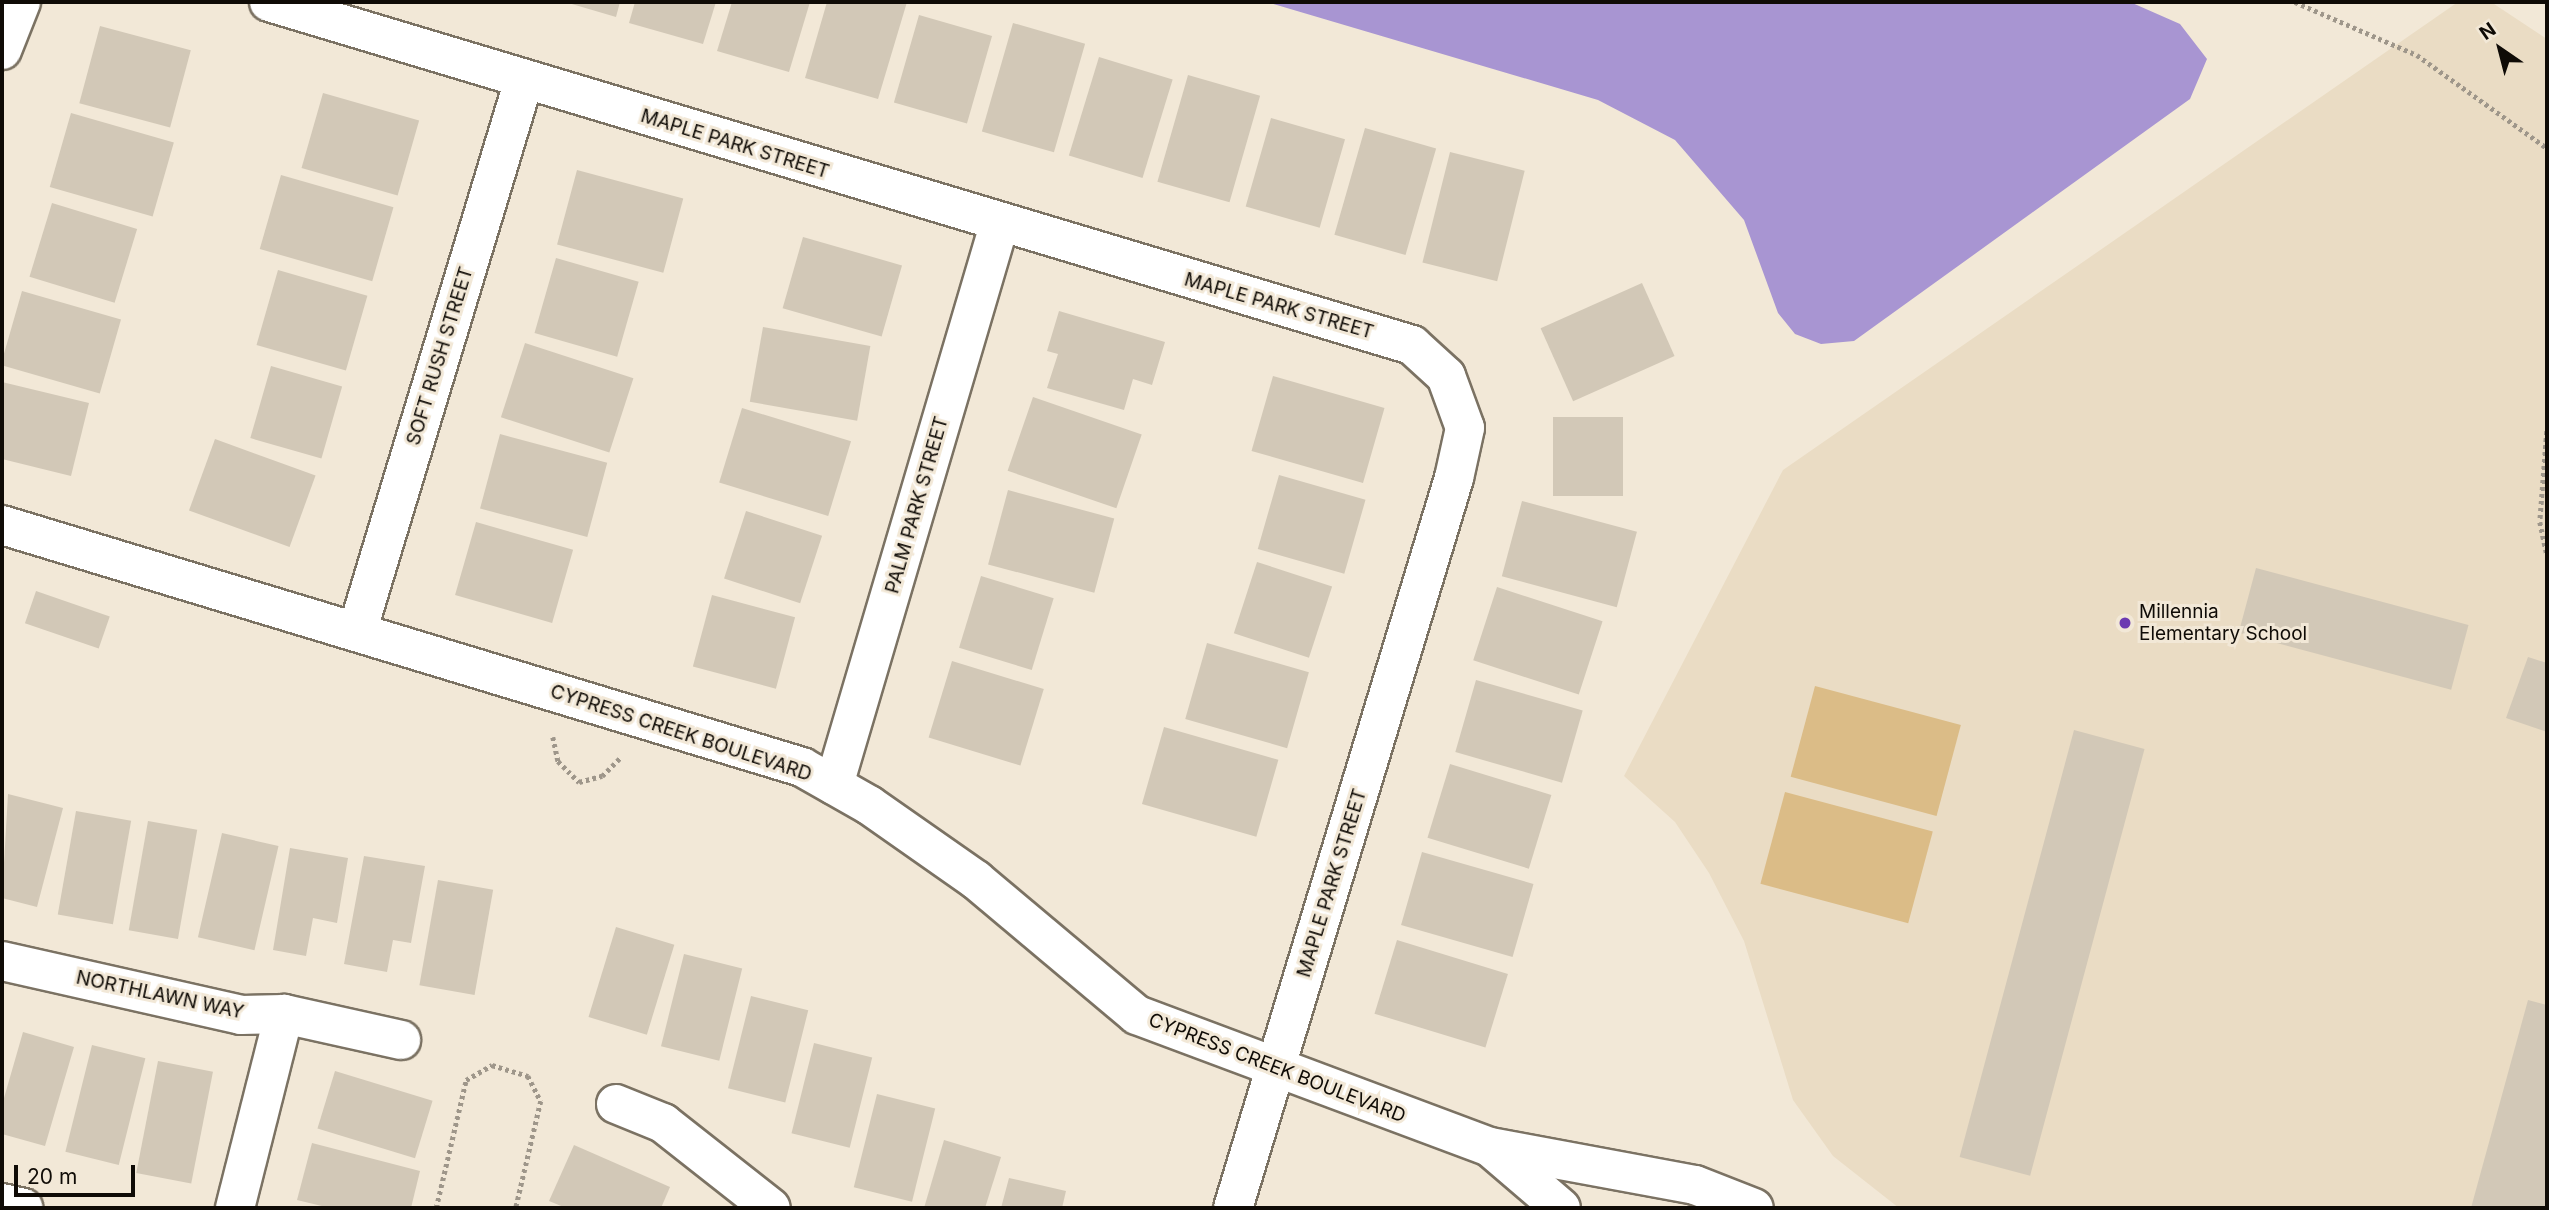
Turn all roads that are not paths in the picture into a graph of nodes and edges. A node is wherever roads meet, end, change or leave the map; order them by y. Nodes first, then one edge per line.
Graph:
1 (21, 2) edge
2 (270, 2) edge
3 (2, 50) edge
4 (524, 80) junction
5 (999, 225) junction
6 (2, 525) edge
7 (357, 632) junction
8 (834, 785) junction
9 (2, 961) edge
10 (284, 1014) junction
11 (401, 1040) dead end
12 (1276, 1072) junction
13 (617, 1104) dead end
14 (1490, 1147) junction
15 (1695, 1185) junction
16 (2, 1203) edge
17 (755, 1203) edge
18 (23, 1208) edge
19 (235, 1208) edge
20 (1233, 1208) edge
21 (1561, 1208) edge
22 (1663, 1208) edge
23 (1754, 1208) edge

1 - 3 street
2 - 4 street, MAPLE PARK STREET
4 - 5 street, MAPLE PARK STREET
4 - 7 street, SOFT RUSH STREET
5 - 8 street, PALM PARK STREET
5 - 12 street, MAPLE PARK STREET
6 - 7 street, CYPRESS CREEK BOULEVARD
7 - 8 street, CYPRESS CREEK BOULEVARD
8 - 12 street, CYPRESS CREEK BOULEVARD
9 - 10 street, NORTHLAWN WAY
10 - 11 street, NORTHLAWN WAY
10 - 19 street
12 - 14 street, CYPRESS CREEK BOULEVARD
12 - 20 street, MAPLE PARK STREET
13 - 17 street
14 - 15 street, CYPRESS CREEK BOULEVARD
14 - 21 street, CYPRESS CREEK BOULEVARD
15 - 22 street
15 - 23 street, CYPRESS CREEK BOULEVARD
16 - 18 street

